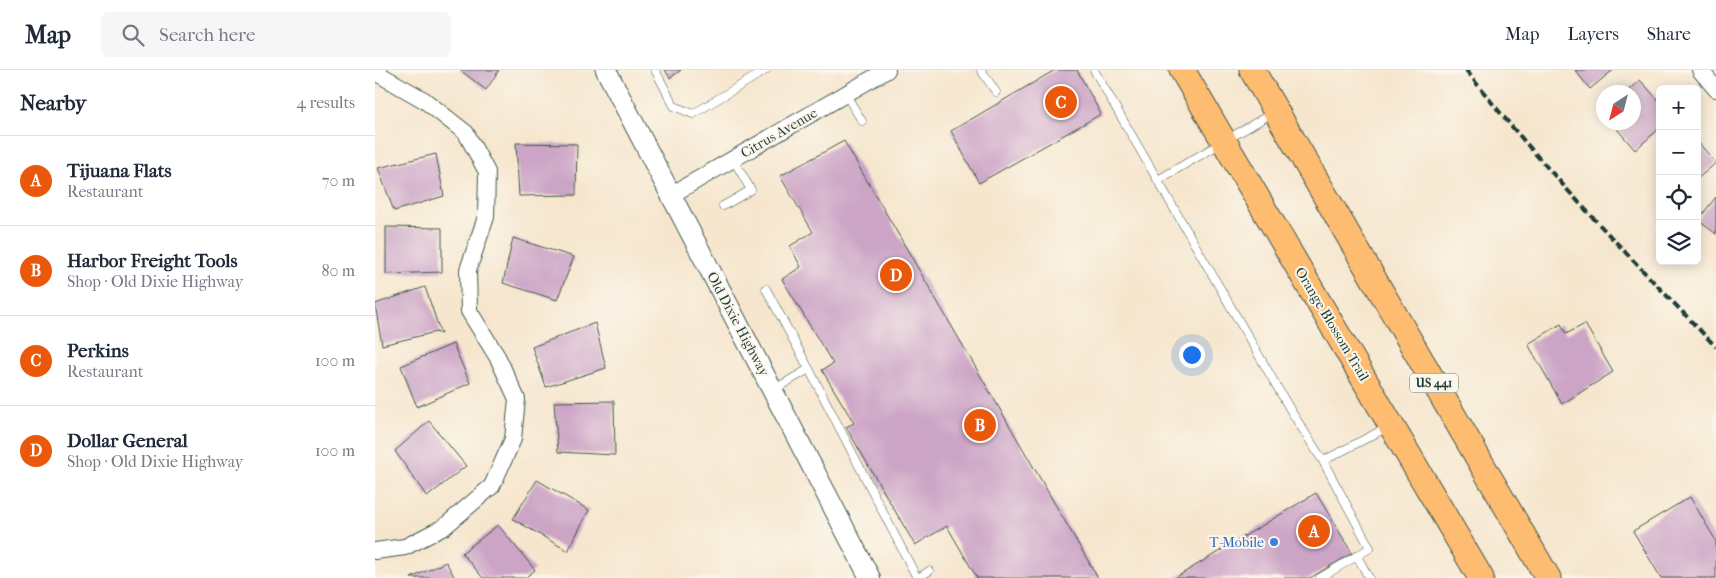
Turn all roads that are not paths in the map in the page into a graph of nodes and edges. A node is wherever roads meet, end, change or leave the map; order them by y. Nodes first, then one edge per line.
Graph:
1 (606, 70) edge
2 (655, 70) edge
3 (766, 70) edge
4 (981, 70) edge
5 (1094, 70) edge
6 (1182, 70) edge
7 (1252, 70) edge
8 (1700, 70) edge
9 (881, 71) edge
10 (375, 72) edge
11 (1716, 89) edge
12 (996, 92) dead end
13 (846, 95) junction
14 (1276, 111) junction
15 (862, 121) dead end
16 (1225, 142) junction
17 (733, 159) junction
18 (1158, 180) junction
19 (671, 195) junction
20 (723, 206) dead end
21 (766, 289) dead end
22 (809, 369) junction
23 (773, 390) junction
24 (1392, 425) junction
25 (1323, 461) junction
26 (375, 551) edge
27 (1357, 556) junction
28 (929, 571) dead end
29 (870, 578) edge
30 (917, 578) edge
31 (1320, 578) edge
32 (1369, 578) edge
33 (1481, 578) edge
34 (1549, 578) edge

1 - 19 street, Old Dixie Highway
2 - 3 lane
4 - 12 lane
5 - 18 lane
6 - 16 main road, Orange Blossom Trail
7 - 14 main road, US 441
8 - 11 street
9 - 13 street, Citrus Avenue
10 - 26 street
13 - 15 lane
13 - 17 street, Citrus Avenue
14 - 16 lane
14 - 34 main road, US 441
16 - 18 lane
16 - 24 main road, Orange Blossom Trail
17 - 19 street, Citrus Avenue
17 - 20 lane
18 - 25 lane
19 - 23 street, Old Dixie Highway
21 - 22 lane
22 - 23 lane
22 - 30 lane
23 - 29 street, Old Dixie Highway
24 - 25 lane
24 - 33 main road, Orange Blossom Trail
25 - 27 lane
27 - 31 lane
27 - 32 lane
28 - 30 lane

